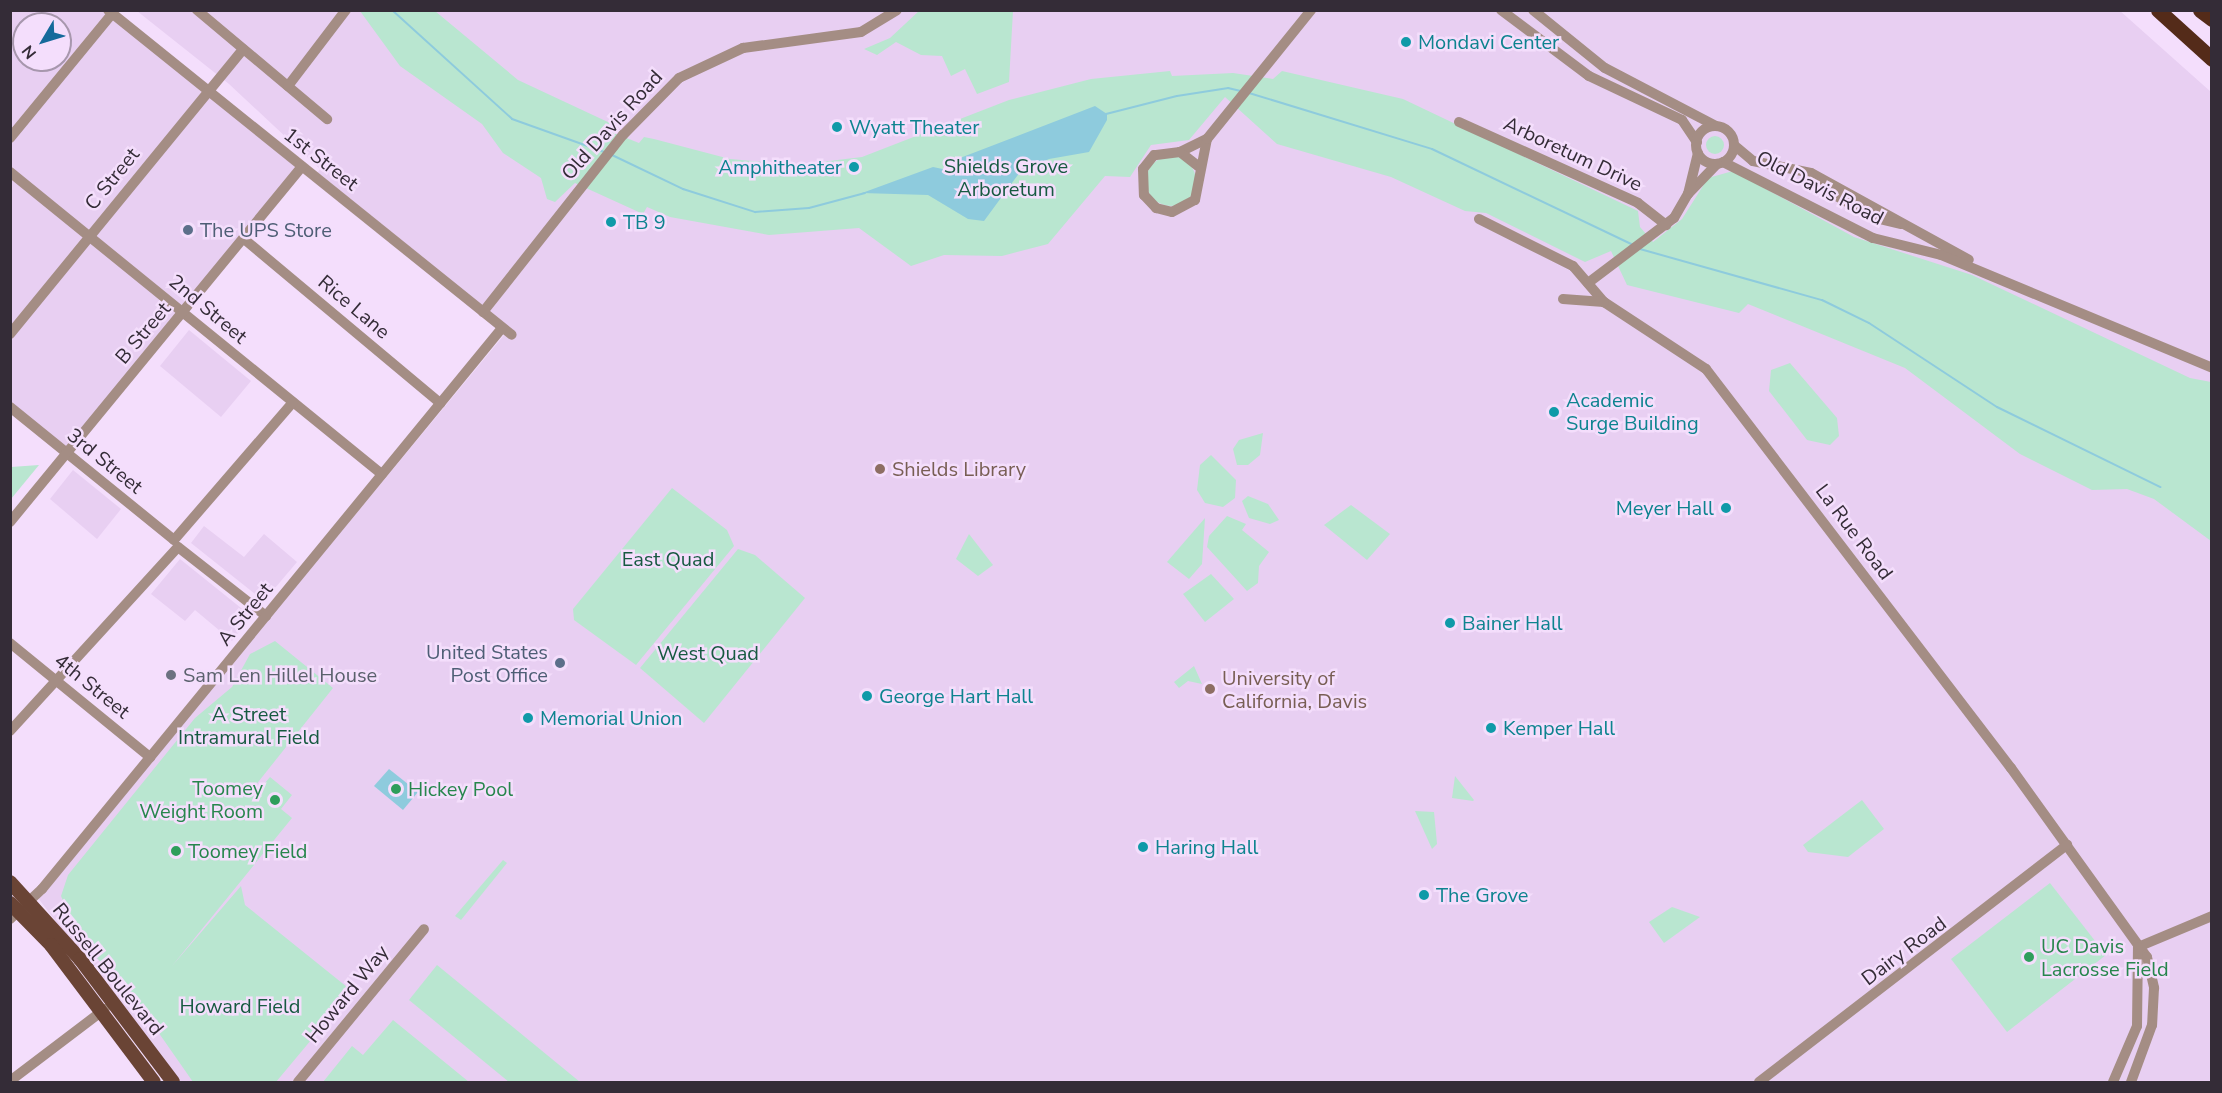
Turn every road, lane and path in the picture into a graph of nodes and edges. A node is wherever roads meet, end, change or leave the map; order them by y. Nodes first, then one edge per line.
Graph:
1 (346, 10) edge
2 (886, 10) edge
3 (897, 10) edge
4 (1311, 10) edge
5 (1502, 10) edge
6 (1533, 10) edge
7 (2158, 10) edge
8 (2200, 10) edge
9 (199, 11) edge
10 (110, 12) edge
11 (2211, 19) edge
12 (852, 33) junction
13 (243, 49) junction
14 (2211, 59) edge
15 (288, 86) junction
16 (207, 92) junction
17 (327, 119) dead end
18 (1460, 122) dead end
19 (1716, 126) junction
20 (10, 138) edge
21 (1207, 139) junction
22 (1734, 145) junction
23 (1697, 148) junction
24 (1180, 152) junction
25 (1720, 163) junction
26 (302, 166) junction
27 (1198, 166) junction
28 (10, 172) edge
29 (1824, 180) junction
30 (1831, 193) junction
31 (1688, 194) junction
32 (1820, 210) junction
33 (1875, 218) junction
34 (1479, 219) dead end
35 (1901, 224) junction
36 (1666, 225) junction
37 (90, 235) junction
38 (1867, 235) junction
39 (244, 239) junction
40 (2003, 280) junction
41 (1588, 283) junction
42 (1563, 299) dead end
43 (1604, 302) junction
44 (184, 312) junction
45 (483, 312) junction
46 (502, 328) junction
47 (10, 334) edge
48 (512, 335) dead end
49 (2211, 368) edge
50 (293, 402) junction
51 (440, 403) junction
52 (10, 407) edge
53 (67, 453) junction
54 (382, 474) junction
55 (10, 522) edge
56 (178, 544) junction
57 (266, 616) junction
58 (10, 643) edge
59 (55, 680) junction
60 (10, 731) edge
61 (150, 758) junction
62 (2067, 844) junction
63 (10, 882) edge
64 (17, 909) edge
65 (2211, 916) edge
66 (424, 929) dead end
67 (2138, 947) junction
68 (113, 1003) junction
69 (101, 1012) junction
70 (10, 1082) edge
71 (154, 1083) edge
72 (172, 1083) edge
73 (298, 1083) edge
74 (1759, 1083) edge
75 (2113, 1083) edge
76 (2131, 1083) edge

1 - 15 street
2 - 12 street, Old Davis Road
3 - 12 street, Old Davis Road
4 - 21 street
5 - 23 street
6 - 19 street
7 - 14 highway
8 - 11 highway
9 - 13 street
10 - 16 street, 1st Street
10 - 20 street
12 - 45 street, Old Davis Road
13 - 15 street
13 - 16 street, C Street
15 - 17 street
16 - 26 street, 1st Street
16 - 37 street, C Street
18 - 36 street, Arboretum Drive
19 - 22 street
19 - 23 street
21 - 24 street
21 - 27 street
22 - 25 street
22 - 29 street, Old Davis Road
23 - 25 street
23 - 31 street
24 - 27 street
24 - 27 street
25 - 31 street
25 - 32 street, Old Davis Road
26 - 39 street, B Street
26 - 45 street, 1st Street
28 - 37 street, 2nd Street
29 - 30 street
29 - 35 street, Old Davis Road
30 - 32 street
30 - 33 street
31 - 36 street
32 - 38 street, Old Davis Road
33 - 35 street
33 - 38 street
34 - 41 street, La Rue Road
35 - 40 street, Old Davis Road
36 - 41 street
37 - 44 street, 2nd Street
37 - 47 street, C Street
38 - 40 street, Old Davis Road
39 - 44 street, B Street
39 - 51 street, Rice Lane
40 - 49 street, Old Davis Road
41 - 43 street, La Rue Road
42 - 43 street
43 - 62 street, La Rue Road
44 - 50 street, 2nd Street
44 - 53 street, B Street
45 - 46 street, 1st Street
46 - 48 street, 1st Street
46 - 51 street, A Street
50 - 54 street, 2nd Street
50 - 56 street
51 - 54 street, A Street
52 - 53 street, 3rd Street
53 - 55 street, B Street
53 - 56 street, 3rd Street
54 - 57 street, A Street
56 - 57 street, 3rd Street
56 - 59 street
57 - 61 street, A Street
58 - 59 street, 4th Street
59 - 60 street
59 - 61 street, 4th Street
61 - 64 street, A Street
62 - 67 street, La Rue Road
62 - 74 street, Dairy Road
63 - 64 main road, Russell Boulevard
64 - 68 main road, Russell Boulevard
64 - 69 main road, Russell Boulevard
65 - 67 street
66 - 73 street, Howard Way
67 - 75 street
67 - 76 street, La Rue Road
68 - 69 street
68 - 72 main road, Russell Boulevard
69 - 70 street
69 - 71 main road, Russell Boulevard

